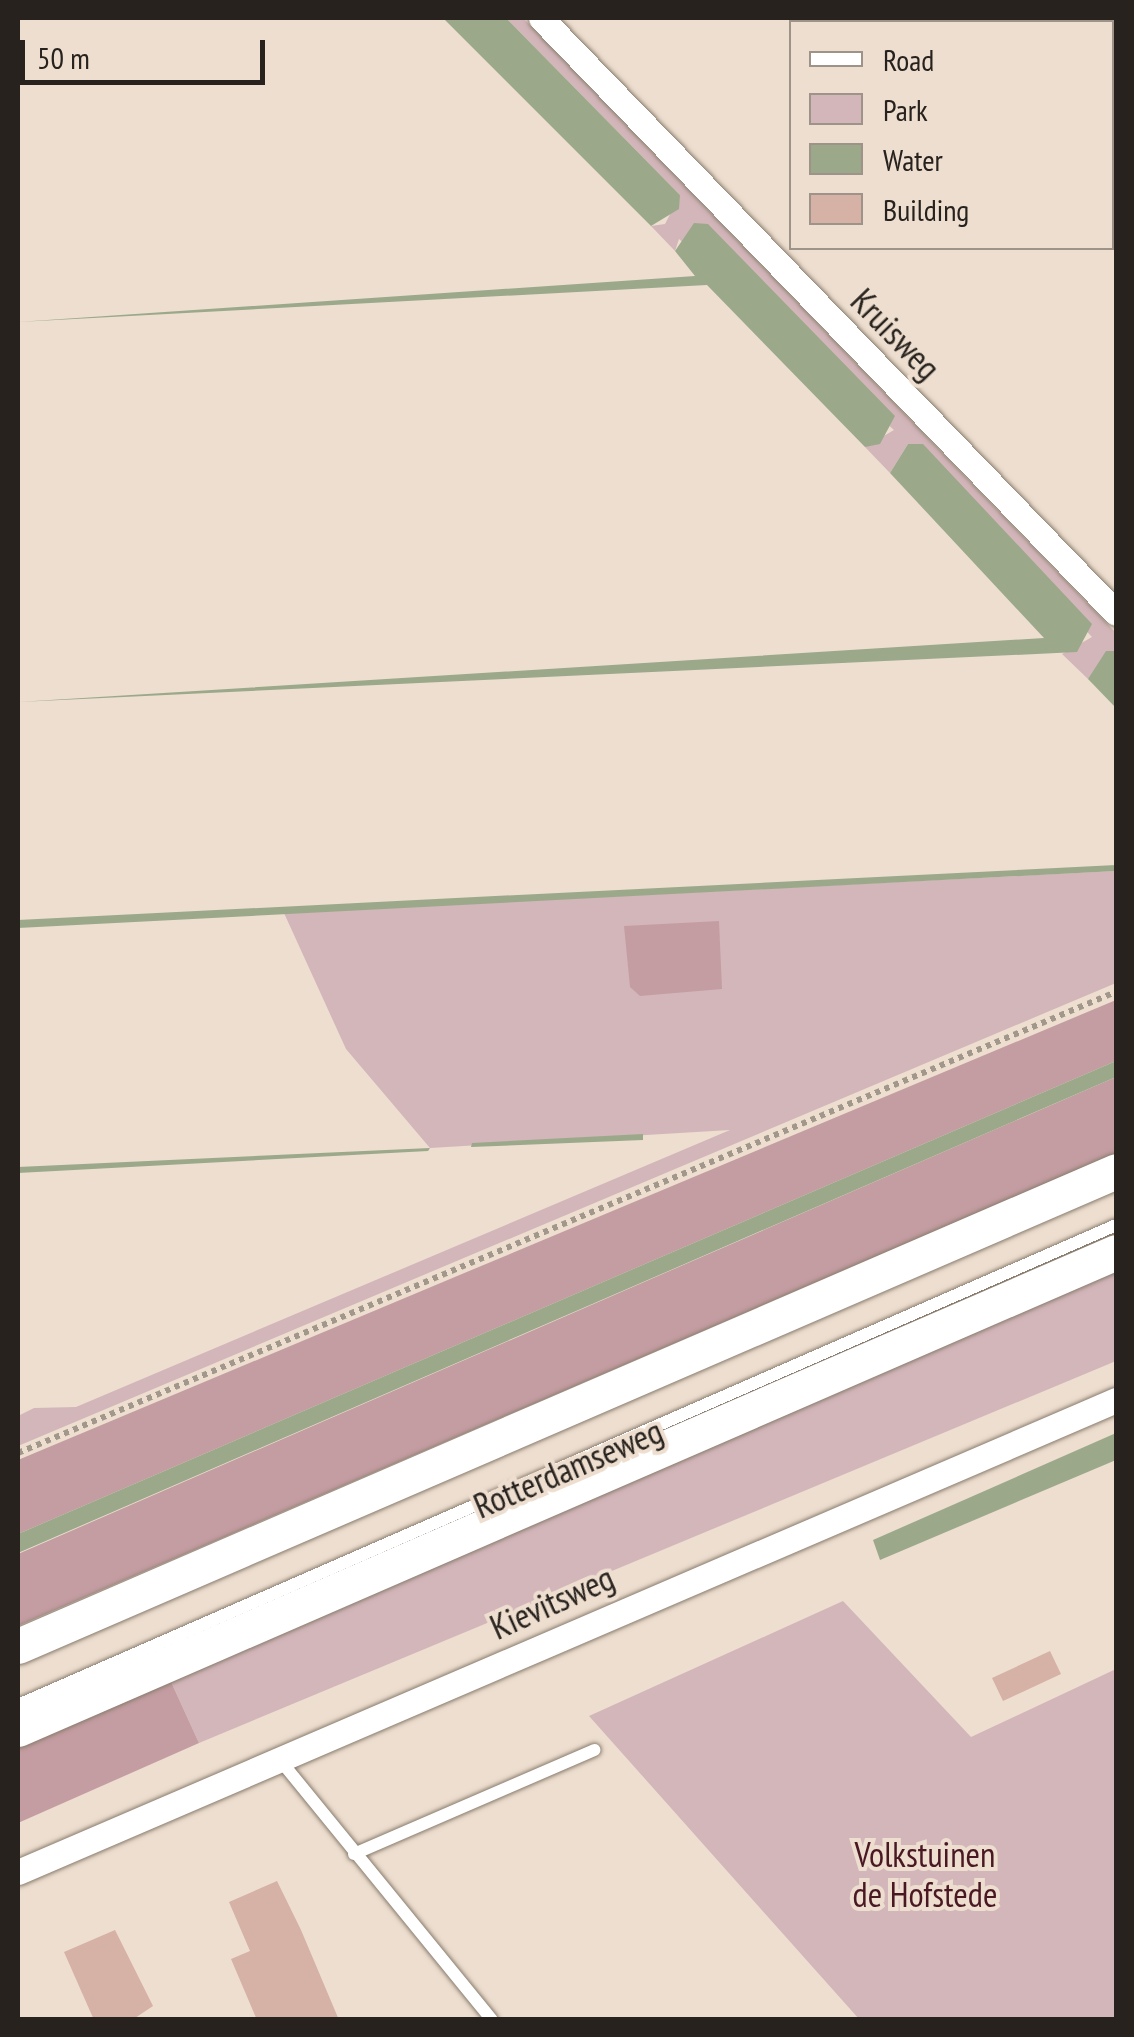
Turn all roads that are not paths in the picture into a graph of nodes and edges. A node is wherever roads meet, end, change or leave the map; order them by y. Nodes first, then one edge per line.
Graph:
1 (542, 18) edge
2 (1116, 613) edge
3 (1116, 1171) edge
4 (1116, 1224) edge
5 (1116, 1252) edge
6 (1116, 1400) edge
7 (18, 1646) edge
8 (18, 1705) edge
9 (18, 1728) edge
10 (594, 1750) dead end
11 (280, 1760) junction
12 (354, 1854) junction
13 (18, 1872) edge
14 (487, 2018) edge

1 - 2 street, Kruisweg
3 - 7 main road, Rotterdamseweg
4 - 8 lane, Rotterdamseweg
5 - 9 main road, Rotterdamseweg
6 - 11 street, Kievitsweg
10 - 12 lane
11 - 12 lane
11 - 13 street, Kievitsweg
12 - 14 lane

